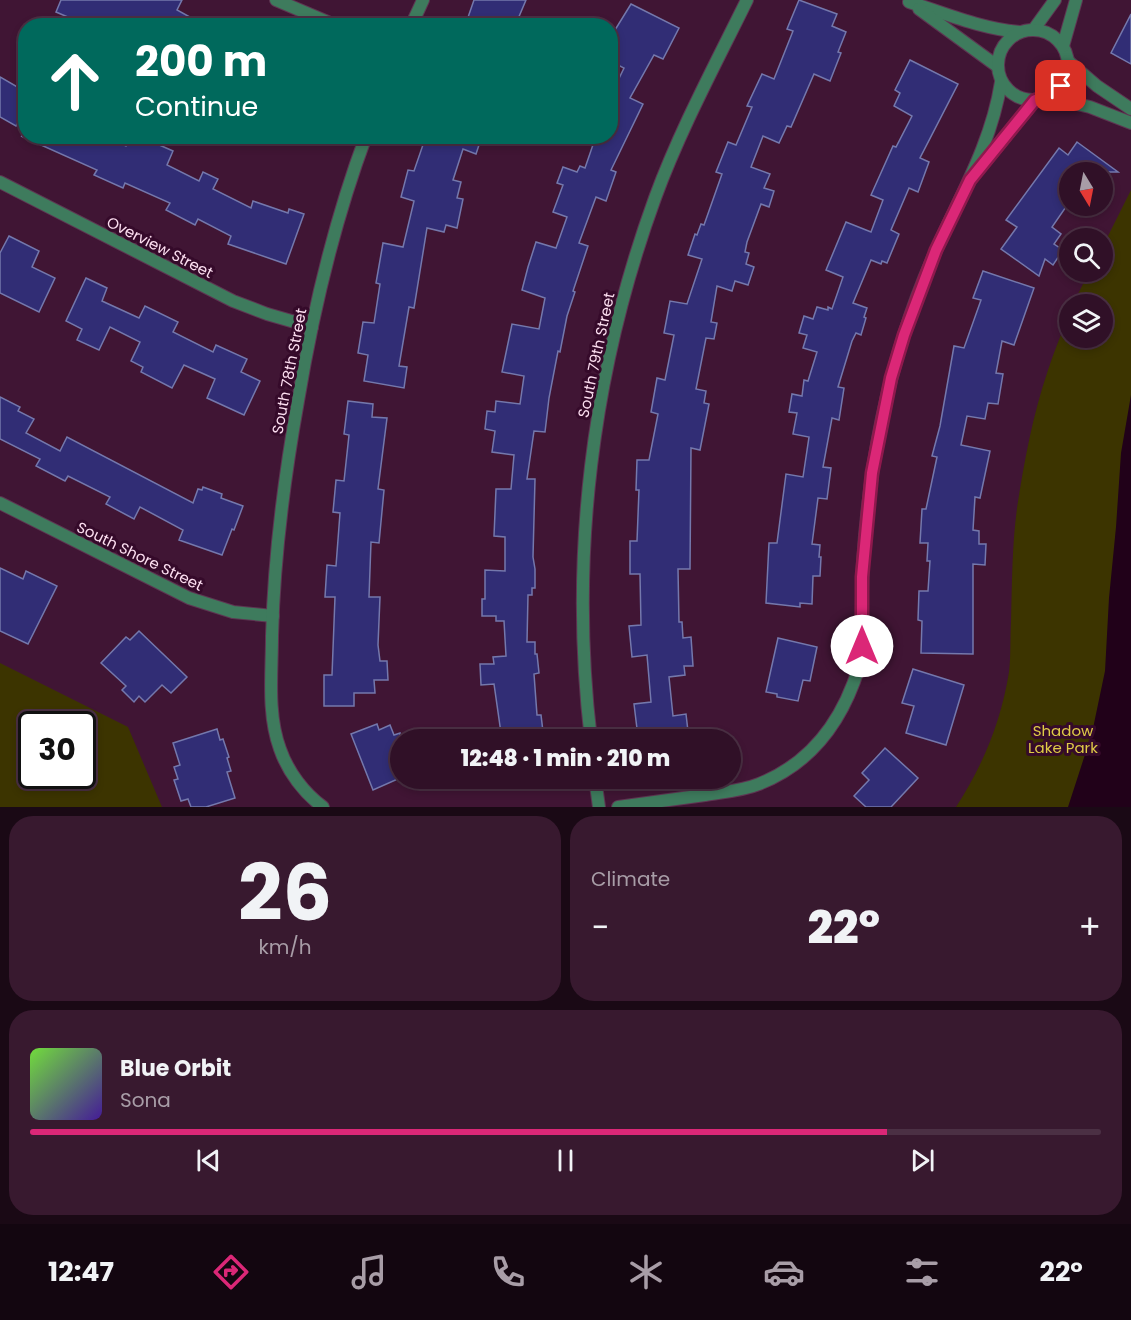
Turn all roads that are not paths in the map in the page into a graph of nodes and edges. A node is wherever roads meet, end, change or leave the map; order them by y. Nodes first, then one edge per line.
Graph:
1 (276, 0) edge
2 (423, 0) edge
3 (747, 0) edge
4 (1055, 0) edge
5 (1076, 0) edge
6 (907, 1) edge
7 (318, 18) edge
8 (415, 18) edge
9 (1034, 29) junction
10 (1020, 32) junction
11 (1063, 46) junction
12 (1068, 61) junction
13 (997, 66) junction
14 (1001, 82) junction
15 (1041, 99) junction
16 (1131, 109) edge
17 (1131, 123) edge
18 (363, 144) edge
19 (970, 180) junction
20 (0, 182) edge
21 (312, 327) junction
22 (0, 503) edge
23 (273, 616) junction
24 (590, 729) edge
25 (597, 789) edge
26 (323, 807) edge
27 (599, 807) edge
28 (618, 807) edge

1 - 7 street
2 - 8 street
3 - 24 street, South 79th Street
4 - 9 street
5 - 11 street
6 - 10 street
6 - 13 street
9 - 10 street
9 - 11 street
10 - 13 street
11 - 12 street
12 - 15 street
12 - 16 street
13 - 14 street
14 - 15 street
14 - 19 street
15 - 17 street
15 - 19 street
18 - 21 street, South 78th Street
19 - 28 street
20 - 21 street, Overview Street
21 - 23 street, South 78th Street
22 - 23 street, South Shore Street
23 - 26 street, South 78th Street
25 - 27 street

